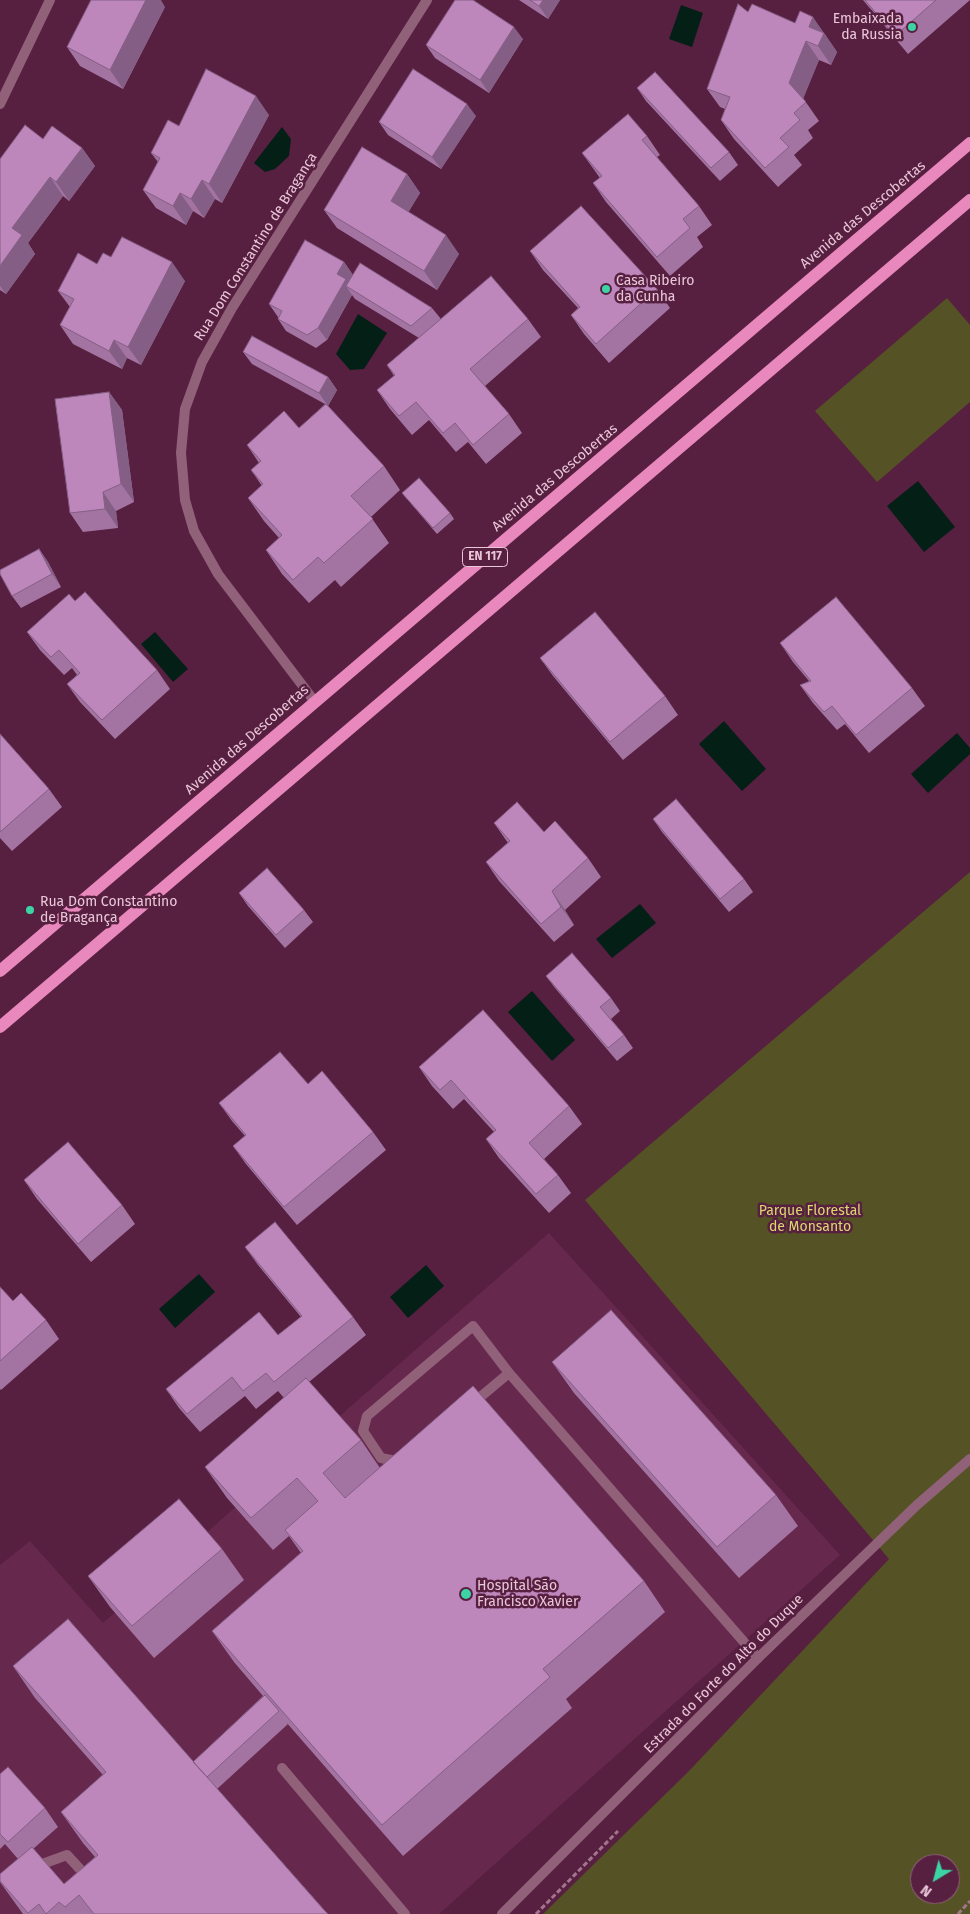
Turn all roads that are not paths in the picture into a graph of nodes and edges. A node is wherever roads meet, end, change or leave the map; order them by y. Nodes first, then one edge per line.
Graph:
1 (50, 0) edge
2 (427, 0) edge
3 (0, 104) edge
4 (970, 143) edge
5 (970, 200) edge
6 (316, 702) junction
7 (0, 971) edge
8 (0, 1028) edge
9 (509, 1374) junction
10 (463, 1411) edge
11 (411, 1456) edge
12 (970, 1459) edge
13 (758, 1658) junction
14 (282, 1768) dead end
15 (24, 1871) edge
16 (91, 1881) edge
17 (405, 1914) edge
18 (502, 1914) edge

1 - 3 street
2 - 6 street, Rua Dom Constantino de Bragança
4 - 6 main road, Avenida das Descobertas / EN 117
5 - 8 main road
6 - 7 main road, Avenida das Descobertas / EN 117
9 - 10 street
9 - 11 street
9 - 13 street
12 - 13 street, Estrada do Forte do Alto do Duque
13 - 18 street, Estrada do Forte do Alto do Duque
14 - 17 street
15 - 16 street

